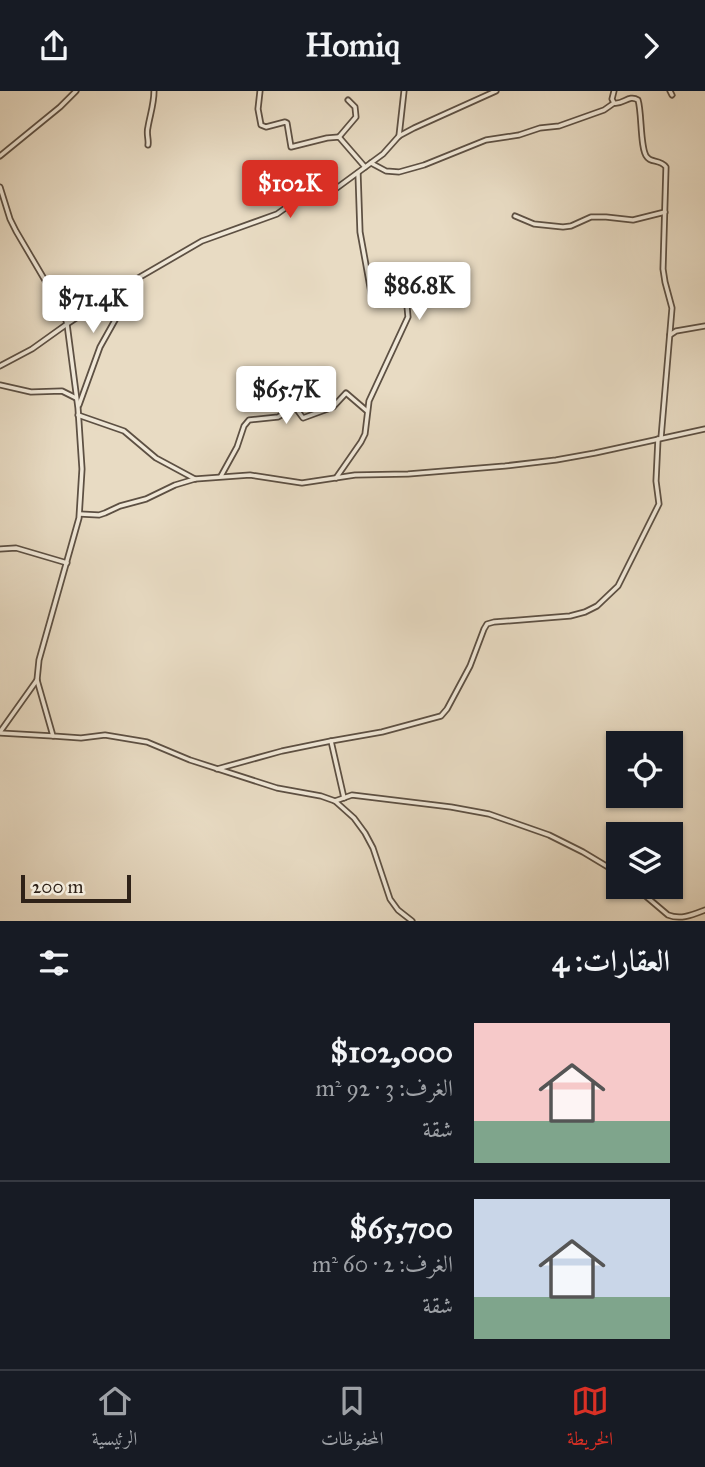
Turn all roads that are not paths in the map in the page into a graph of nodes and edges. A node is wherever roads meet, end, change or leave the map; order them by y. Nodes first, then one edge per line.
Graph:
1 (76, 91) edge
2 (154, 91) edge
3 (260, 91) edge
4 (404, 91) edge
5 (496, 91) edge
6 (614, 91) edge
7 (348, 100) dead end
8 (614, 103) junction
9 (399, 136) junction
10 (339, 138) junction
11 (148, 145) dead end
12 (0, 156) edge
13 (371, 163) junction
14 (365, 167) junction
15 (358, 172) junction
16 (0, 187) edge
17 (665, 212) junction
18 (515, 216) dead end
19 (139, 278) junction
20 (67, 324) junction
21 (705, 326) edge
22 (670, 335) junction
23 (0, 366) edge
24 (0, 386) edge
25 (76, 398) junction
26 (78, 408) junction
27 (367, 411) junction
28 (78, 415) junction
29 (705, 429) edge
30 (660, 438) junction
31 (221, 476) junction
32 (336, 478) junction
33 (195, 479) junction
34 (80, 513) junction
35 (0, 549) edge
36 (67, 563) junction
37 (37, 680) junction
38 (0, 733) edge
39 (53, 736) junction
40 (331, 741) junction
41 (217, 769) junction
42 (344, 798) junction
43 (335, 801) junction
44 (606, 866) edge
45 (649, 899) edge
46 (705, 910) edge
47 (412, 921) edge

1 - 12 street
2 - 11 street
3 - 10 street
4 - 9 street
5 - 9 street
6 - 8 street
7 - 10 street
8 - 13 street
8 - 17 street
9 - 13 street
10 - 14 street
13 - 14 street
14 - 15 street
15 - 19 street
15 - 27 street
16 - 20 street
17 - 18 street
17 - 22 street
19 - 20 street
19 - 26 street
20 - 23 street
20 - 25 street
21 - 22 street
22 - 30 street
24 - 25 street
25 - 26 street
26 - 28 street
27 - 31 street
27 - 32 street
28 - 33 street
28 - 34 street
29 - 30 street
30 - 32 street
30 - 40 street
31 - 32 street
31 - 33 street
33 - 34 street
34 - 36 street
35 - 36 street
36 - 37 street
37 - 38 street
37 - 39 street
38 - 39 street
39 - 41 street
40 - 41 street
40 - 42 street
41 - 43 street
42 - 43 street
42 - 44 street
43 - 47 street
45 - 46 street

